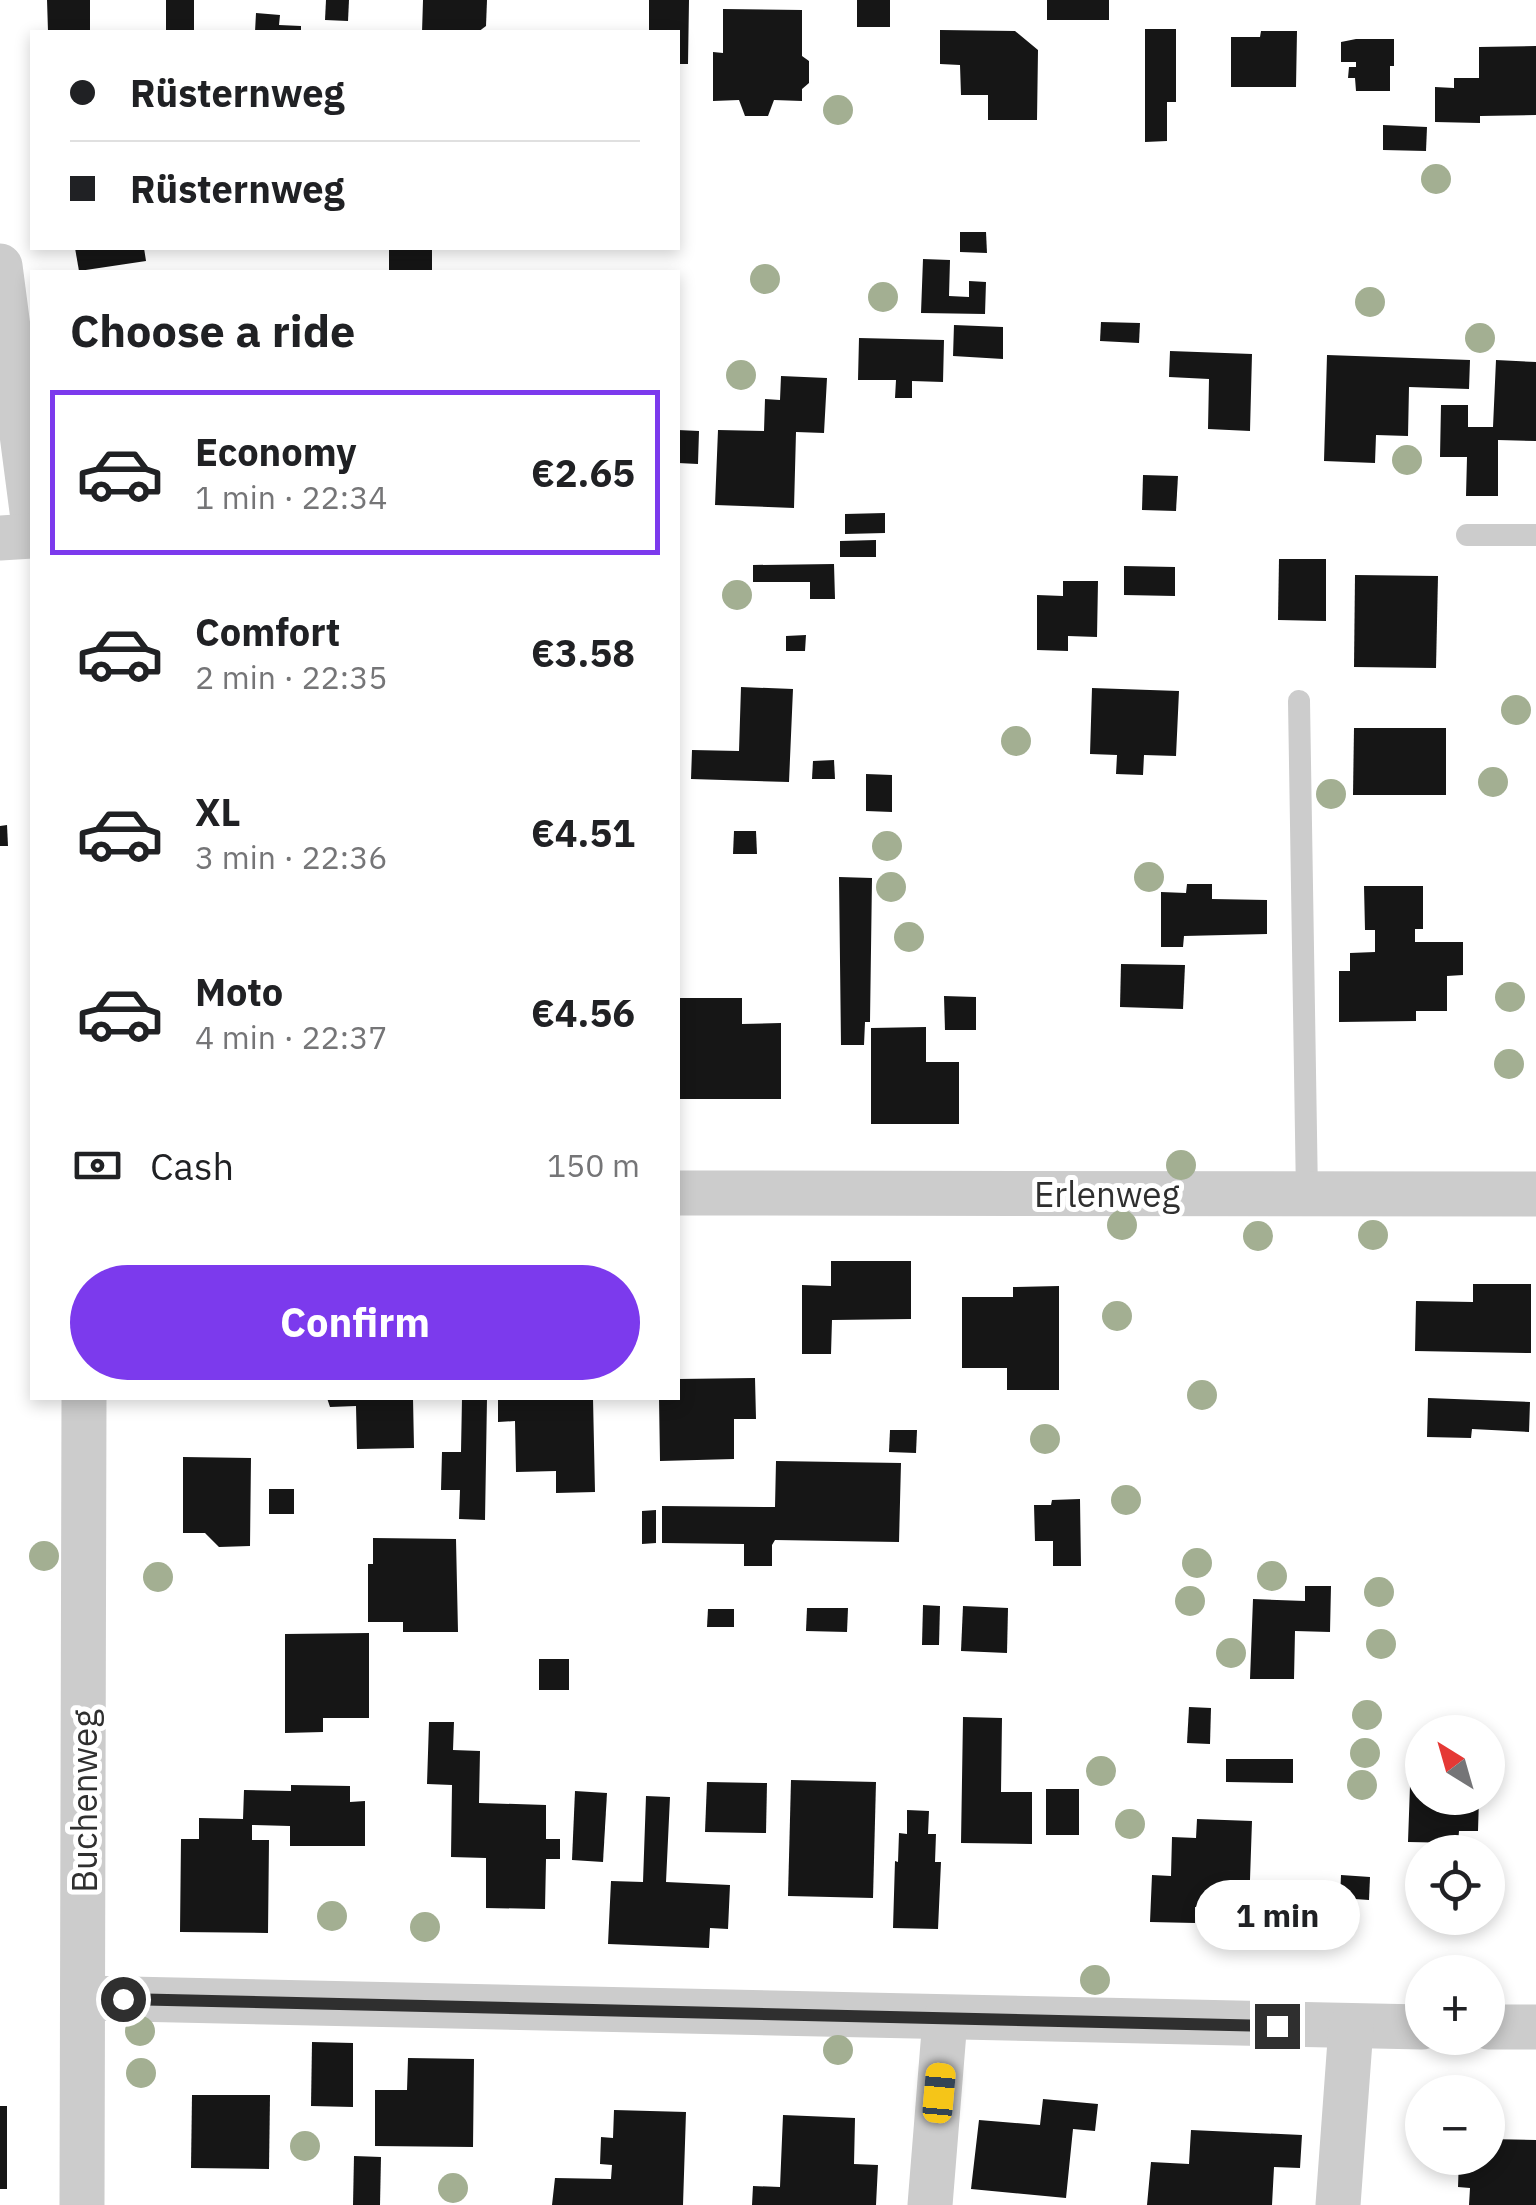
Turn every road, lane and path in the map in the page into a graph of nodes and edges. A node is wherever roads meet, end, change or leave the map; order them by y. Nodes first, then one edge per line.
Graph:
1 (0, 266) edge
2 (20, 330) edge
3 (30, 481) edge
4 (1467, 535) dead end
5 (30, 536) edge
6 (1536, 536) edge
7 (0, 538) edge
8 (1299, 701) dead end
9 (680, 1192) edge
10 (1536, 1194) edge
11 (1306, 1195) junction
12 (84, 1400) edge
13 (84, 1998) junction
14 (945, 2018) junction
15 (1351, 2027) junction
16 (1405, 2027) edge
17 (1505, 2027) edge
18 (1536, 2028) edge
19 (82, 2205) edge
20 (930, 2205) edge
21 (1338, 2205) edge

1 - 2 street
2 - 3 street
4 - 6 lane
5 - 7 street
8 - 11 lane
9 - 11 street, Erlenweg
10 - 11 street, Erlenweg
12 - 13 street, Buchenweg
13 - 14 street
13 - 19 street, Buchenweg
14 - 15 street
14 - 20 street
15 - 16 street
15 - 21 street
17 - 18 street

